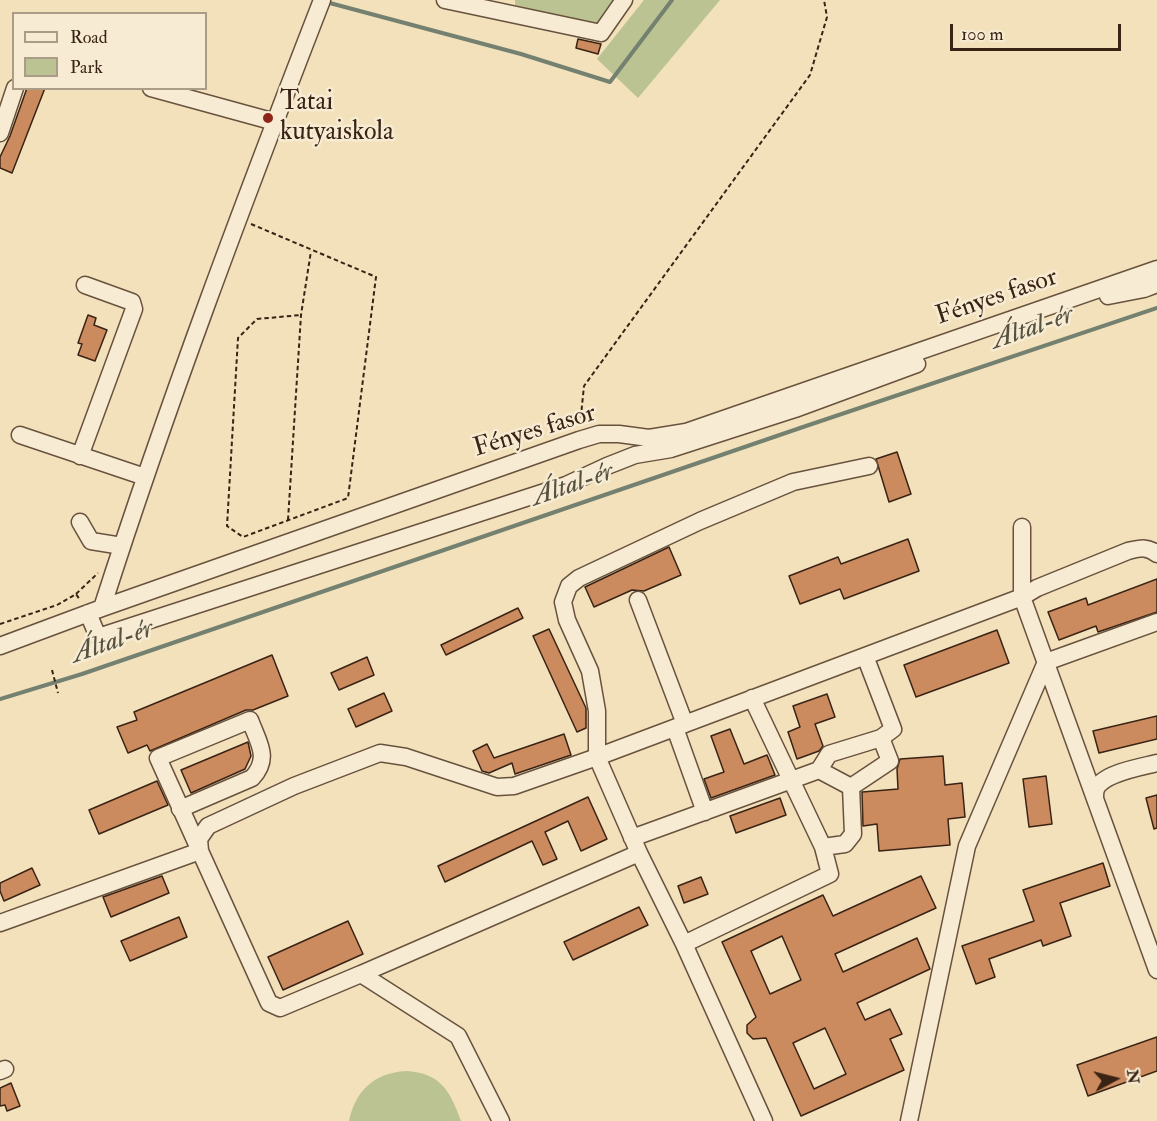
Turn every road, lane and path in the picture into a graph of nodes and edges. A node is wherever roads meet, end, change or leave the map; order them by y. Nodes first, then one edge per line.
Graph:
1 (445, 0) edge
2 (624, 0) edge
3 (824, 0) edge
4 (320, 5) edge
5 (14, 90) edge
6 (158, 90) edge
7 (275, 122) junction
8 (0, 133) edge
9 (237, 219) junction
10 (311, 250) junction
11 (1157, 269) edge
12 (1157, 284) edge
13 (86, 285) dead end
14 (301, 315) junction
15 (20, 435) dead end
16 (579, 440) junction
17 (80, 456) junction
18 (869, 466) dead end
19 (145, 477) junction
20 (288, 520) junction
21 (80, 522) dead end
22 (1022, 527) dead end
23 (122, 546) junction
24 (1157, 554) edge
25 (101, 567) dead end
26 (76, 594) junction
27 (1022, 597) junction
28 (638, 600) dead end
29 (95, 610) junction
30 (1157, 622) edge
31 (0, 624) edge
32 (0, 646) edge
33 (865, 656) junction
34 (1046, 662) junction
35 (52, 670) dead end
36 (58, 693) dead end
37 (752, 698) junction
38 (680, 726) junction
39 (881, 738) junction
40 (597, 757) junction
41 (1157, 763) edge
42 (819, 770) junction
43 (791, 780) junction
44 (851, 787) junction
45 (1095, 799) junction
46 (180, 809) junction
47 (705, 812) junction
48 (636, 846) junction
49 (823, 847) junction
50 (200, 851) junction
51 (0, 923) edge
52 (684, 944) junction
53 (1157, 970) edge
54 (361, 974) junction
55 (501, 1121) edge
56 (764, 1121) edge
57 (909, 1121) edge

1 - 2 street
3 - 16 path
4 - 7 street
5 - 8 street
6 - 7 street
7 - 9 street
9 - 10 path
9 - 19 street
10 - 14 path
10 - 20 path
11 - 16 street, Fényes fasor
12 - 29 street
13 - 17 street
14 - 20 path
14 - 20 path
15 - 17 street
16 - 29 street, Fényes fasor
17 - 19 street
18 - 40 street
19 - 23 street
21 - 23 street
22 - 27 street
23 - 29 street
24 - 27 street
25 - 26 path
26 - 29 path
26 - 31 path
27 - 33 street
27 - 34 street
28 - 38 street
29 - 32 street, Fényes fasor
30 - 34 street
33 - 37 street
33 - 39 street
34 - 45 street
34 - 57 street
35 - 36 path
37 - 38 street
37 - 43 street
38 - 40 street
38 - 47 street
39 - 42 street
39 - 44 street
40 - 48 street
40 - 50 street
41 - 45 street
42 - 43 street
42 - 44 street
43 - 47 street
43 - 49 street
44 - 49 street
45 - 53 street
46 - 46 street
46 - 50 street
47 - 48 street
48 - 52 street
48 - 54 street
49 - 52 street
50 - 51 street
50 - 54 street
52 - 56 street
54 - 55 street

